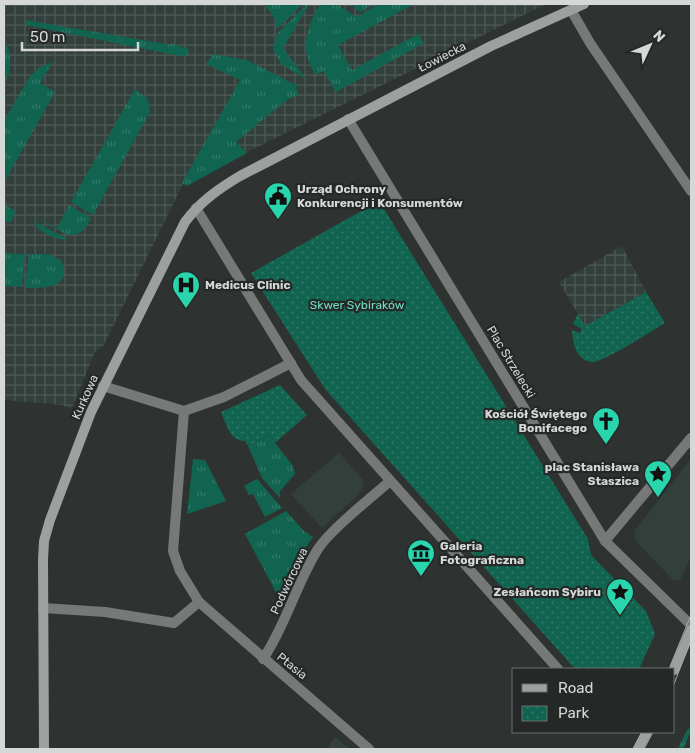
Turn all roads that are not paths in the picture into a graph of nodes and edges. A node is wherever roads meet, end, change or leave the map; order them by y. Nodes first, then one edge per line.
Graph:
1 (584, 4) edge
2 (571, 10) junction
3 (348, 119) junction
4 (314, 136) joint
5 (691, 191) edge
6 (196, 208) junction
7 (290, 363) junction
8 (103, 386) junction
9 (184, 411) junction
10 (691, 438) edge
11 (390, 481) junction
12 (605, 540) junction
13 (199, 602) junction
14 (43, 608) junction
15 (691, 625) edge
16 (691, 630) edge
17 (263, 659) junction
18 (557, 668) edge
19 (675, 668) edge
20 (646, 733) edge
21 (640, 746) edge
22 (44, 749) edge
23 (369, 749) edge

1 - 2 main road, Łowiecka
2 - 3 main road, Łowiecka
2 - 5 street
3 - 4 main road, Łowiecka
3 - 12 street, Plac Strzelecki
4 - 6 main road, Kurkowa
6 - 7 street
6 - 8 main road, Kurkowa
7 - 9 street
7 - 11 street
8 - 9 street
8 - 14 main road, Kurkowa
9 - 13 street, Ptasia
10 - 12 street
11 - 17 street, Podwórcowa
11 - 18 street
12 - 15 street, Plac Strzelecki
13 - 14 street
13 - 17 street, Ptasia
14 - 22 main road, Kurkowa
16 - 19 main road
17 - 23 street, Ptasia
20 - 21 main road

